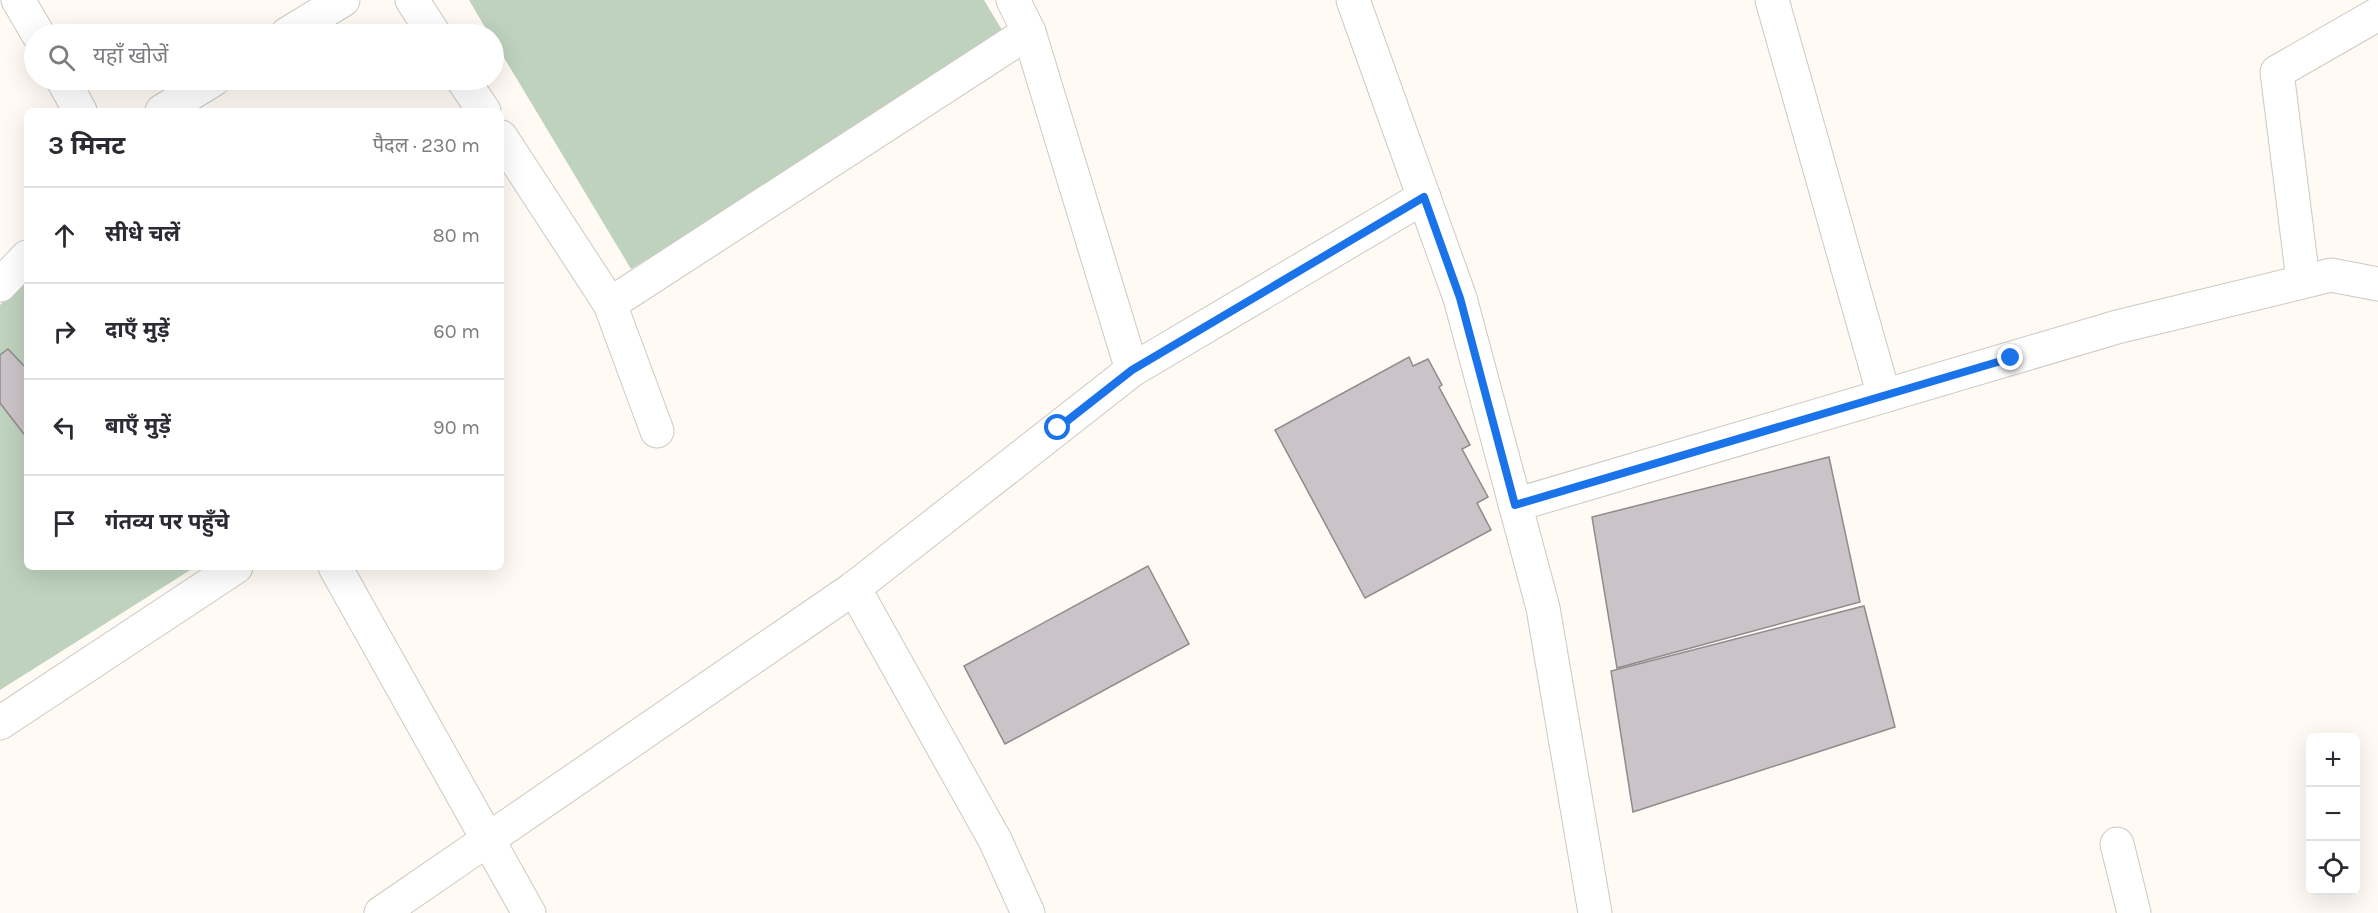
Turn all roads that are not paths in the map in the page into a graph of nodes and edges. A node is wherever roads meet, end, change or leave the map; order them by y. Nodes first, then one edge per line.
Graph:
1 (18, 0) edge
2 (343, 0) edge
3 (412, 0) edge
4 (1013, 0) edge
5 (1353, 0) edge
6 (1772, 0) edge
7 (2378, 14) edge
8 (32, 24) edge
9 (303, 24) edge
10 (428, 24) edge
11 (1029, 32) junction
12 (68, 90) edge
13 (197, 90) edge
14 (470, 90) edge
15 (78, 108) edge
16 (167, 108) edge
17 (482, 108) edge
18 (504, 142) edge
19 (1424, 197) junction
20 (24, 259) edge
21 (2303, 280) junction
22 (2378, 284) edge
23 (0, 285) edge
24 (610, 304) junction
25 (1132, 370) junction
26 (1884, 396) junction
27 (657, 431) dead end
28 (1515, 505) junction
29 (231, 570) edge
30 (337, 570) edge
31 (854, 588) junction
32 (0, 723) edge
33 (487, 840) junction
34 (2117, 844) dead end
35 (381, 913) edge
36 (529, 913) edge
37 (1028, 913) edge
38 (1594, 913) edge
39 (2134, 913) edge

1 - 8 street
2 - 9 street
3 - 10 street
4 - 11 street
5 - 19 street
6 - 26 street
7 - 21 street
11 - 24 street
11 - 25 street
12 - 15 street
13 - 16 street
14 - 17 street
18 - 24 street
19 - 25 street
19 - 28 street
20 - 23 street
21 - 22 street
21 - 26 street
24 - 27 street
25 - 31 street
26 - 28 street
28 - 38 street
29 - 32 street
30 - 33 street
31 - 33 street
31 - 37 street
33 - 35 street
33 - 36 street
34 - 39 street

